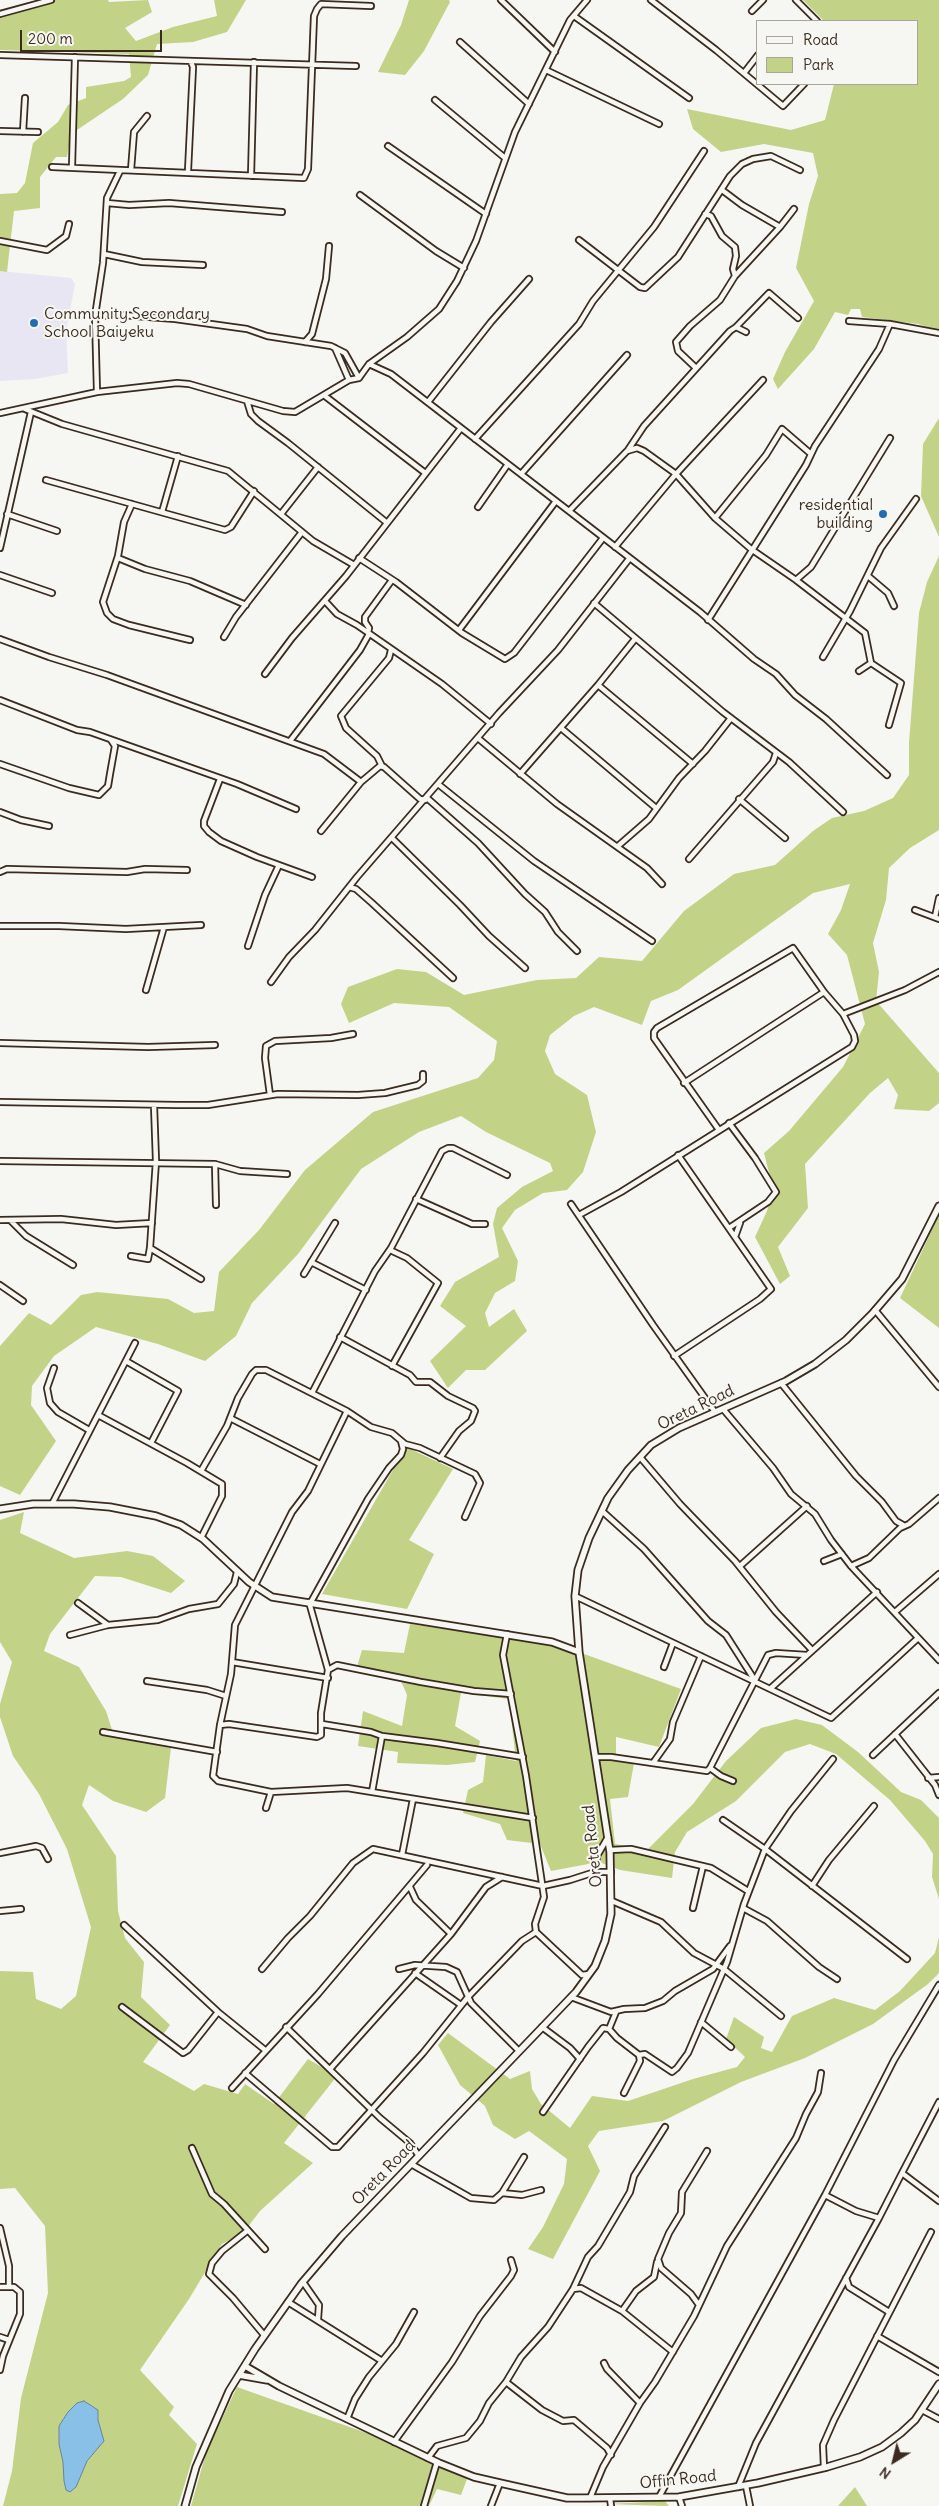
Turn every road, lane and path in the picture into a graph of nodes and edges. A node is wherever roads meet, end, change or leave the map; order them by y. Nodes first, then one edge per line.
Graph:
1 (51, 0) edge
2 (501, 0) edge
3 (587, 0) edge
4 (651, 0) edge
5 (796, 0) edge
6 (760, 1) edge
7 (370, 6) dead end
8 (752, 11) dead end
9 (0, 14) edge
10 (574, 16) junction
11 (816, 20) edge
12 (460, 42) dead end
13 (555, 52) junction
14 (0, 54) edge
15 (75, 57) junction
16 (756, 59) edge
17 (198, 61) junction
18 (191, 62) junction
19 (254, 62) junction
20 (311, 64) junction
21 (356, 66) dead end
22 (193, 67) junction
23 (546, 70) junction
24 (744, 74) junction
25 (756, 84) edge
26 (757, 85) edge
27 (803, 85) edge
28 (25, 98) dead end
29 (689, 98) dead end
30 (435, 100) dead end
31 (529, 104) junction
32 (147, 116) dead end
33 (659, 124) dead end
34 (0, 131) edge
35 (23, 132) junction
36 (38, 132) dead end
37 (388, 146) dead end
38 (704, 151) dead end
39 (505, 158) junction
40 (52, 167) dead end
41 (72, 167) junction
42 (131, 170) junction
43 (800, 170) dead end
44 (120, 171) junction
45 (188, 172) junction
46 (251, 176) junction
47 (722, 190) junction
48 (360, 195) dead end
49 (106, 203) junction
50 (794, 209) dead end
51 (282, 212) dead end
52 (486, 214) junction
53 (705, 214) junction
54 (69, 224) dead end
55 (780, 227) junction
56 (579, 240) dead end
57 (0, 241) edge
58 (329, 246) dead end
59 (104, 254) junction
60 (203, 265) dead end
61 (464, 268) junction
62 (619, 270) junction
63 (736, 276) junction
64 (529, 278) dead end
65 (95, 316) junction
66 (798, 318) dead end
67 (849, 321) dead end
68 (890, 324) junction
69 (736, 327) junction
70 (746, 332) dead end
71 (939, 333) edge
72 (312, 334) junction
73 (305, 342) junction
74 (317, 344) junction
75 (335, 348) junction
76 (627, 355) dead end
77 (369, 364) junction
78 (696, 368) junction
79 (359, 378) junction
80 (349, 380) junction
81 (763, 380) dead end
82 (97, 392) junction
83 (325, 396) junction
84 (248, 401) junction
85 (428, 402) junction
86 (39, 406) junction
87 (25, 409) junction
88 (31, 412) junction
89 (0, 413) edge
90 (40, 416) junction
91 (461, 428) junction
92 (890, 438) dead end
93 (475, 439) junction
94 (627, 451) junction
95 (811, 454) junction
96 (178, 456) junction
97 (508, 464) junction
98 (318, 467) junction
99 (424, 472) junction
100 (521, 474) junction
101 (676, 474) junction
102 (46, 480) dead end
103 (254, 491) junction
104 (916, 499) dead end
105 (556, 500) junction
106 (132, 504) junction
107 (478, 507) dead end
108 (569, 511) junction
109 (162, 512) junction
110 (7, 514) junction
111 (281, 514) junction
112 (715, 518) junction
113 (386, 522) junction
114 (56, 531) dead end
115 (302, 532) junction
116 (603, 538) junction
117 (615, 547) junction
118 (0, 548) edge
119 (751, 549) junction
120 (118, 558) junction
121 (359, 558) junction
122 (629, 559) junction
123 (354, 565) junction
124 (0, 575) edge
125 (868, 576) junction
126 (392, 580) junction
127 (796, 580) junction
128 (52, 593) dead end
129 (325, 601) junction
130 (237, 603) junction
131 (594, 603) junction
132 (246, 605) junction
133 (894, 606) dead end
134 (240, 612) junction
135 (845, 619) junction
136 (708, 620) junction
137 (459, 630) junction
138 (369, 633) junction
139 (224, 637) dead end
140 (0, 638) edge
141 (635, 638) junction
142 (190, 640) dead end
143 (391, 650) junction
144 (823, 657) dead end
145 (871, 663) junction
146 (859, 672) dead end
147 (265, 674) dead end
148 (598, 685) junction
149 (0, 700) edge
150 (731, 718) junction
151 (491, 724) junction
152 (889, 725) dead end
153 (560, 728) junction
154 (478, 739) junction
155 (111, 740) junction
156 (290, 741) junction
157 (120, 743) junction
158 (115, 746) junction
159 (776, 753) junction
160 (0, 764) edge
161 (693, 764) junction
162 (382, 766) junction
163 (520, 774) junction
164 (887, 775) dead end
165 (220, 779) junction
166 (362, 782) junction
167 (438, 784) junction
168 (739, 799) junction
169 (424, 801) junction
170 (656, 808) junction
171 (296, 809) dead end
172 (0, 812) edge
173 (843, 812) dead end
174 (49, 826) dead end
175 (321, 831) dead end
176 (392, 838) junction
177 (785, 838) dead end
178 (618, 846) junction
179 (689, 859) dead end
180 (279, 864) junction
181 (186, 870) dead end
182 (0, 872) edge
183 (312, 876) dead end
184 (354, 881) junction
185 (662, 884) dead end
186 (349, 887) junction
187 (356, 889) junction
188 (939, 898) edge
189 (915, 910) dead end
190 (937, 918) edge
191 (201, 925) dead end
192 (0, 926) edge
193 (164, 927) junction
194 (652, 941) dead end
195 (248, 946) dead end
196 (577, 951) dead end
197 (525, 968) dead end
198 (939, 972) edge
199 (452, 978) dead end
200 (271, 982) dead end
201 (146, 990) dead end
202 (824, 992) junction
203 (844, 1014) junction
204 (353, 1034) dead end
205 (0, 1042) edge
206 (215, 1045) dead end
207 (424, 1074) dead end
208 (684, 1082) junction
209 (270, 1095) junction
210 (0, 1102) edge
211 (154, 1105) junction
212 (730, 1123) junction
213 (719, 1130) junction
214 (678, 1155) junction
215 (0, 1161) edge
216 (156, 1163) junction
217 (215, 1164) junction
218 (287, 1174) dead end
219 (507, 1175) dead end
220 (416, 1200) junction
221 (571, 1204) dead end
222 (216, 1205) dead end
223 (939, 1206) edge
224 (579, 1215) junction
225 (0, 1220) edge
226 (11, 1221) junction
227 (152, 1223) junction
228 (335, 1223) dead end
229 (740, 1223) junction
230 (485, 1224) dead end
231 (729, 1228) junction
232 (735, 1237) junction
233 (150, 1248) junction
234 (390, 1250) junction
235 (131, 1256) dead end
236 (311, 1262) junction
237 (73, 1265) dead end
238 (304, 1274) dead end
239 (201, 1279) dead end
240 (0, 1285) edge
241 (366, 1290) junction
242 (23, 1301) dead end
243 (876, 1310) junction
244 (340, 1337) junction
245 (135, 1343) dead end
246 (674, 1356) junction
247 (126, 1361) junction
248 (392, 1366) junction
249 (54, 1368) dead end
250 (781, 1383) junction
251 (939, 1387) edge
252 (312, 1392) junction
253 (723, 1409) junction
254 (347, 1411) junction
255 (715, 1412) junction
256 (98, 1415) junction
257 (230, 1418) junction
258 (89, 1430) junction
259 (401, 1441) junction
260 (151, 1443) junction
261 (640, 1457) junction
262 (440, 1458) junction
263 (320, 1464) junction
264 (201, 1471) junction
265 (939, 1498) edge
266 (52, 1504) junction
267 (807, 1506) junction
268 (0, 1509) edge
269 (602, 1511) junction
270 (465, 1517) dead end
271 (903, 1525) junction
272 (201, 1538) junction
273 (842, 1554) junction
274 (824, 1561) dead end
275 (740, 1566) junction
276 (851, 1566) junction
277 (237, 1572) junction
278 (939, 1574) edge
279 (254, 1586) junction
280 (877, 1592) junction
281 (575, 1596) junction
282 (310, 1602) junction
283 (78, 1603) dead end
284 (896, 1612) junction
285 (108, 1625) junction
286 (507, 1634) junction
287 (70, 1635) dead end
288 (918, 1639) junction
289 (673, 1643) junction
290 (812, 1650) junction
291 (579, 1652) junction
292 (807, 1655) junction
293 (701, 1656) junction
294 (938, 1656) edge
295 (232, 1662) junction
296 (664, 1667) dead end
297 (328, 1670) junction
298 (328, 1678) junction
299 (755, 1680) junction
300 (147, 1681) dead end
301 (771, 1688) junction
302 (939, 1693) edge
303 (511, 1694) junction
304 (226, 1696) junction
305 (322, 1724) junction
306 (220, 1725) junction
307 (103, 1732) dead end
308 (894, 1734) junction
309 (382, 1736) junction
310 (217, 1752) junction
311 (873, 1755) dead end
312 (523, 1757) junction
313 (596, 1757) junction
314 (833, 1759) dead end
315 (653, 1763) junction
316 (710, 1768) junction
317 (939, 1777) edge
318 (928, 1778) junction
319 (733, 1781) dead end
320 (271, 1792) junction
321 (372, 1792) junction
322 (939, 1795) edge
323 (413, 1799) junction
324 (874, 1806) dead end
325 (266, 1808) dead end
326 (533, 1818) junction
327 (723, 1820) dead end
328 (608, 1837) junction
329 (765, 1849) junction
330 (610, 1850) junction
331 (0, 1853) edge
332 (402, 1855) junction
333 (48, 1859) dead end
334 (427, 1865) dead end
335 (704, 1866) junction
336 (595, 1872) junction
337 (611, 1872) junction
338 (502, 1877) junction
339 (543, 1886) junction
340 (812, 1886) junction
341 (410, 1887) junction
342 (748, 1891) junction
343 (612, 1901) junction
344 (693, 1908) dead end
345 (743, 1908) junction
346 (21, 1909) dead end
347 (0, 1911) edge
348 (124, 1925) dead end
349 (536, 1932) junction
350 (451, 1934) junction
351 (733, 1941) junction
352 (907, 1959) dead end
353 (422, 1966) junction
354 (716, 1966) junction
355 (262, 1969) dead end
356 (399, 1969) dead end
357 (724, 1970) junction
358 (416, 1973) junction
359 (589, 1974) junction
360 (837, 1979) dead end
361 (939, 1985) edge
362 (468, 1997) junction
363 (571, 1997) junction
364 (461, 2006) junction
365 (122, 2007) dead end
366 (218, 2012) junction
367 (616, 2012) junction
368 (781, 2016) dead end
369 (701, 2022) junction
370 (286, 2027) junction
371 (542, 2028) junction
372 (609, 2029) junction
373 (731, 2047) dead end
374 (265, 2050) junction
375 (519, 2052) junction
376 (639, 2055) junction
377 (580, 2059) junction
378 (330, 2069) junction
379 (246, 2073) junction
380 (821, 2073) dead end
381 (232, 2088) dead end
382 (624, 2093) dead end
383 (939, 2102) edge
384 (372, 2108) junction
385 (543, 2112) dead end
386 (665, 2127) dead end
387 (192, 2148) dead end
388 (707, 2151) dead end
389 (419, 2156) junction
390 (524, 2158) dead end
391 (412, 2164) junction
392 (902, 2172) junction
393 (541, 2190) dead end
394 (502, 2193) junction
395 (825, 2195) junction
396 (939, 2201) edge
397 (879, 2218) junction
398 (0, 2228) edge
399 (247, 2231) junction
400 (931, 2232) dead end
401 (265, 2249) dead end
402 (511, 2260) dead end
403 (658, 2260) junction
404 (846, 2278) junction
405 (303, 2282) junction
406 (0, 2287) edge
407 (9, 2287) junction
408 (573, 2289) junction
409 (288, 2302) junction
410 (699, 2305) junction
411 (622, 2311) junction
412 (414, 2312) dead end
413 (889, 2312) junction
414 (318, 2320) junction
415 (264, 2335) junction
416 (877, 2336) junction
417 (0, 2337) edge
418 (9, 2340) junction
419 (674, 2352) junction
420 (382, 2361) junction
421 (604, 2363) dead end
422 (245, 2366) junction
423 (0, 2370) edge
424 (939, 2372) edge
425 (239, 2375) junction
426 (269, 2380) junction
427 (506, 2382) junction
428 (939, 2384) edge
429 (640, 2403) junction
430 (922, 2410) junction
431 (347, 2419) junction
432 (939, 2419) edge
433 (394, 2442) junction
434 (611, 2455) junction
435 (428, 2458) junction
436 (437, 2462) junction
437 (824, 2468) junction
438 (500, 2483) junction
439 (746, 2486) junction
440 (738, 2487) junction
441 (659, 2497) junction
442 (679, 2497) junction
443 (590, 2498) junction
444 (610, 2498) junction
445 (185, 2506) edge
446 (424, 2506) edge
447 (491, 2506) edge
448 (611, 2506) edge
449 (682, 2506) edge
450 (750, 2506) edge

1 - 9 street
2 - 13 street
3 - 10 street
4 - 24 street
5 - 11 street
6 - 8 street
7 - 20 street
10 - 13 street
10 - 29 street
12 - 31 street
13 - 23 street
14 - 15 street
15 - 18 street
15 - 41 street
16 - 24 street
17 - 18 street
17 - 19 street
17 - 22 street
18 - 22 street
19 - 20 street
19 - 46 street
20 - 21 street
20 - 46 street
22 - 45 street
23 - 31 street
23 - 33 street
24 - 25 street
26 - 27 street
28 - 35 street
30 - 39 street
31 - 39 street
32 - 42 street
34 - 35 street
35 - 36 street
37 - 52 street
38 - 62 street
39 - 52 street
40 - 41 street
41 - 44 street
42 - 44 street
42 - 45 street
43 - 47 street
44 - 49 street
45 - 46 street
47 - 53 street
47 - 55 street
48 - 61 street
49 - 51 street
49 - 59 street
50 - 55 street
52 - 61 street
53 - 62 street
53 - 63 street
54 - 57 street
55 - 63 street
56 - 62 street
58 - 72 street
59 - 60 street
59 - 65 street
61 - 77 street
62 - 93 street
63 - 78 street
64 - 85 street
65 - 73 street
65 - 82 street
66 - 69 street
67 - 68 street
68 - 71 street
68 - 95 street
69 - 70 street
69 - 78 street
72 - 73 street
72 - 74 street
73 - 74 street
74 - 75 street
75 - 79 street
75 - 80 street
76 - 100 street
77 - 79 street
77 - 85 street
78 - 94 street
79 - 80 street
80 - 83 street
81 - 101 street
82 - 84 street
82 - 86 street
83 - 84 street
83 - 99 street
84 - 98 street
85 - 91 street
86 - 87 street
86 - 90 street
87 - 88 street
87 - 89 street
88 - 90 street
88 - 110 street
90 - 96 street
91 - 93 street
91 - 99 street
92 - 127 street
93 - 97 street
94 - 101 street
94 - 108 street
95 - 112 street
95 - 119 street
96 - 103 street
96 - 109 street
97 - 100 street
97 - 107 street
98 - 111 street
98 - 113 street
99 - 113 street
100 - 105 street
101 - 112 street
101 - 117 street
102 - 106 street
103 - 109 street
103 - 111 street
104 - 125 street
105 - 108 street
105 - 137 street
106 - 109 street
106 - 120 street
108 - 116 street
110 - 114 street
110 - 118 street
111 - 115 street
112 - 119 street
113 - 121 street
115 - 123 street
115 - 132 street
116 - 117 street
116 - 137 street
117 - 122 street
119 - 127 street
119 - 136 street
120 - 130 street
120 - 142 street
121 - 123 street
121 - 126 street
122 - 131 street
122 - 136 street
123 - 129 street
124 - 128 street
125 - 133 street
125 - 135 street
126 - 137 street
126 - 138 street
127 - 135 street
129 - 138 street
129 - 147 street
130 - 132 street
130 - 134 street
131 - 141 street
131 - 151 street
132 - 134 street
134 - 139 street
135 - 144 street
135 - 145 street
136 - 164 street
138 - 143 street
138 - 156 street
140 - 156 street
141 - 148 street
141 - 150 street
143 - 151 street
143 - 162 street
145 - 146 street
145 - 152 street
148 - 153 street
148 - 161 street
149 - 155 street
150 - 159 street
150 - 161 street
151 - 154 street
153 - 163 street
153 - 170 street
154 - 163 street
154 - 167 street
155 - 157 street
155 - 158 street
156 - 166 street
157 - 158 street
157 - 165 street
158 - 160 street
159 - 168 street
159 - 173 street
161 - 170 street
162 - 166 street
162 - 169 street
163 - 178 street
165 - 171 street
165 - 180 street
166 - 175 street
167 - 169 street
167 - 194 street
168 - 177 street
168 - 179 street
169 - 176 street
169 - 196 street
170 - 178 street
172 - 174 street
176 - 184 street
176 - 197 street
178 - 185 street
180 - 183 street
180 - 195 street
181 - 182 street
184 - 186 street
184 - 187 street
186 - 187 street
186 - 200 street
187 - 199 street
188 - 190 street
189 - 190 street
191 - 193 street
192 - 193 street
193 - 201 street
198 - 203 street
202 - 203 street
202 - 208 street
202 - 208 street
203 - 212 street
204 - 209 street
205 - 206 street
207 - 209 street
208 - 213 street
209 - 211 street
210 - 211 street
211 - 216 street
212 - 213 street
212 - 229 street
213 - 214 street
214 - 224 street
214 - 231 street
215 - 216 street
216 - 217 street
216 - 227 street
217 - 218 street
217 - 222 street
219 - 220 street
220 - 230 street
220 - 234 street
221 - 224 street
223 - 243 street, Oreta Road
224 - 246 street
225 - 226 street
226 - 227 street
226 - 237 street
227 - 233 street
228 - 236 street
229 - 231 street
229 - 232 street
231 - 232 street
232 - 246 street
233 - 235 street
233 - 239 street
234 - 241 street
234 - 248 street
236 - 238 street
236 - 241 street
240 - 242 street
241 - 244 street
243 - 250 street, Oreta Road
243 - 251 street
244 - 248 street
244 - 252 street
245 - 247 street
246 - 255 street
247 - 256 street
247 - 260 street
248 - 262 street
249 - 258 street
250 - 253 street, Oreta Road
250 - 271 street
252 - 254 street
252 - 257 street
253 - 255 street, Oreta Road
253 - 267 street
254 - 259 street
254 - 263 street
255 - 261 street, Oreta Road
256 - 258 street
256 - 260 street
257 - 263 street
257 - 264 street
258 - 266 street
259 - 262 street
259 - 282 street
260 - 264 street
261 - 269 street, Oreta Road
261 - 275 street
262 - 270 street
263 - 279 street
264 - 272 street
265 - 271 street
266 - 268 street
266 - 272 street
267 - 273 street
267 - 275 street
269 - 281 street, Oreta Road
269 - 299 street
271 - 276 street
272 - 277 street
273 - 274 street
273 - 276 street
275 - 290 street
276 - 280 street
277 - 279 street
277 - 285 street
278 - 284 street
279 - 282 street
279 - 295 street
280 - 284 street
280 - 290 street
281 - 289 street
281 - 291 street, Oreta Road
282 - 286 street
282 - 297 street
283 - 285 street
284 - 288 street
285 - 287 street
286 - 291 street
286 - 303 street
288 - 294 street
288 - 301 street
289 - 293 street
289 - 296 street
290 - 292 street
291 - 313 street, Oreta Road
292 - 299 street
292 - 301 street
293 - 299 street
293 - 315 street
295 - 298 street
295 - 304 street
297 - 298 street
297 - 303 street
298 - 305 street
299 - 301 street
299 - 316 street
300 - 304 street
302 - 308 street
303 - 312 street
304 - 306 street
305 - 306 street
305 - 309 street
306 - 310 street
307 - 310 street
308 - 311 street
308 - 318 street
309 - 312 street
309 - 321 street
310 - 320 street
312 - 326 street
313 - 315 street
313 - 328 street, Oreta Road
314 - 329 street
315 - 316 street
316 - 319 street
317 - 318 street
318 - 322 street
320 - 321 street
320 - 325 street
321 - 323 street
323 - 326 street
323 - 332 street
324 - 340 street
326 - 339 street
327 - 329 street
328 - 330 street, Oreta Road
328 - 336 street
329 - 340 street
329 - 342 street
330 - 335 street
330 - 337 street, Oreta Road
331 - 333 street
332 - 338 street
332 - 355 street
334 - 341 street
335 - 342 street
335 - 344 street
336 - 337 street
336 - 339 street
337 - 343 street, Oreta Road
338 - 339 street
338 - 350 street
339 - 349 street
340 - 352 street
341 - 350 street
341 - 370 street
342 - 345 street
343 - 354 street
343 - 359 street, Oreta Road
345 - 351 street
345 - 360 street
346 - 347 street
348 - 366 street
349 - 359 street
349 - 362 street
350 - 353 street
351 - 354 street
351 - 357 street
353 - 356 street
353 - 358 street
353 - 362 street
354 - 357 street
354 - 367 street
357 - 368 street
357 - 369 street
358 - 364 street
358 - 378 street
359 - 363 street, Oreta Road
361 - 395 street
362 - 364 street
362 - 375 street
363 - 367 street
363 - 371 street, Oreta Road
364 - 384 street
365 - 366 street
366 - 374 street
367 - 372 street
369 - 373 street
369 - 376 street
370 - 374 street
370 - 378 street
371 - 375 street, Oreta Road
371 - 377 street
372 - 376 street
372 - 377 street
374 - 379 street
375 - 389 street, Oreta Road
376 - 382 street
377 - 385 street
378 - 384 street
379 - 381 street
379 - 384 street
380 - 410 street
383 - 392 street
384 - 389 street
386 - 408 street
387 - 399 street
388 - 403 street
389 - 391 street, Oreta Road
390 - 394 street
391 - 394 street
391 - 405 street, Oreta Road
392 - 396 street
392 - 397 street
393 - 394 street
395 - 397 street
395 - 441 street
397 - 404 street
398 - 407 street
399 - 401 street
399 - 415 street
400 - 413 street
402 - 433 street
403 - 410 street
403 - 411 street
404 - 413 street
404 - 440 street
405 - 409 street, Oreta Road
405 - 414 street
406 - 407 street
407 - 418 street
408 - 411 street
408 - 427 street
409 - 414 street
409 - 415 street, Oreta Road
410 - 419 street
411 - 419 street
412 - 420 street
413 - 416 street
414 - 420 street
415 - 422 street, Oreta Road
416 - 424 street
416 - 437 street
417 - 418 street
418 - 423 street
419 - 429 street
420 - 431 street
421 - 429 street
422 - 425 street, Oreta Road
422 - 426 street
425 - 426 street
425 - 445 street, Oreta Road
426 - 431 street, Offin Road
427 - 434 street
427 - 435 street
428 - 430 street, Offin Road
429 - 434 street
430 - 432 street
430 - 437 street, Offin Road
431 - 433 street, Offin Road
433 - 435 street, Offin Road
434 - 443 street
435 - 436 street, Offin Road
436 - 438 street, Offin Road
436 - 446 street
437 - 439 street, Offin Road
438 - 443 street, Offin Road
438 - 447 street
439 - 440 street, Offin Road
439 - 450 street
440 - 442 street, Offin Road
441 - 442 street, Offin Road
441 - 444 street, Offin Road
442 - 449 street
443 - 444 street, Offin Road
444 - 448 street

